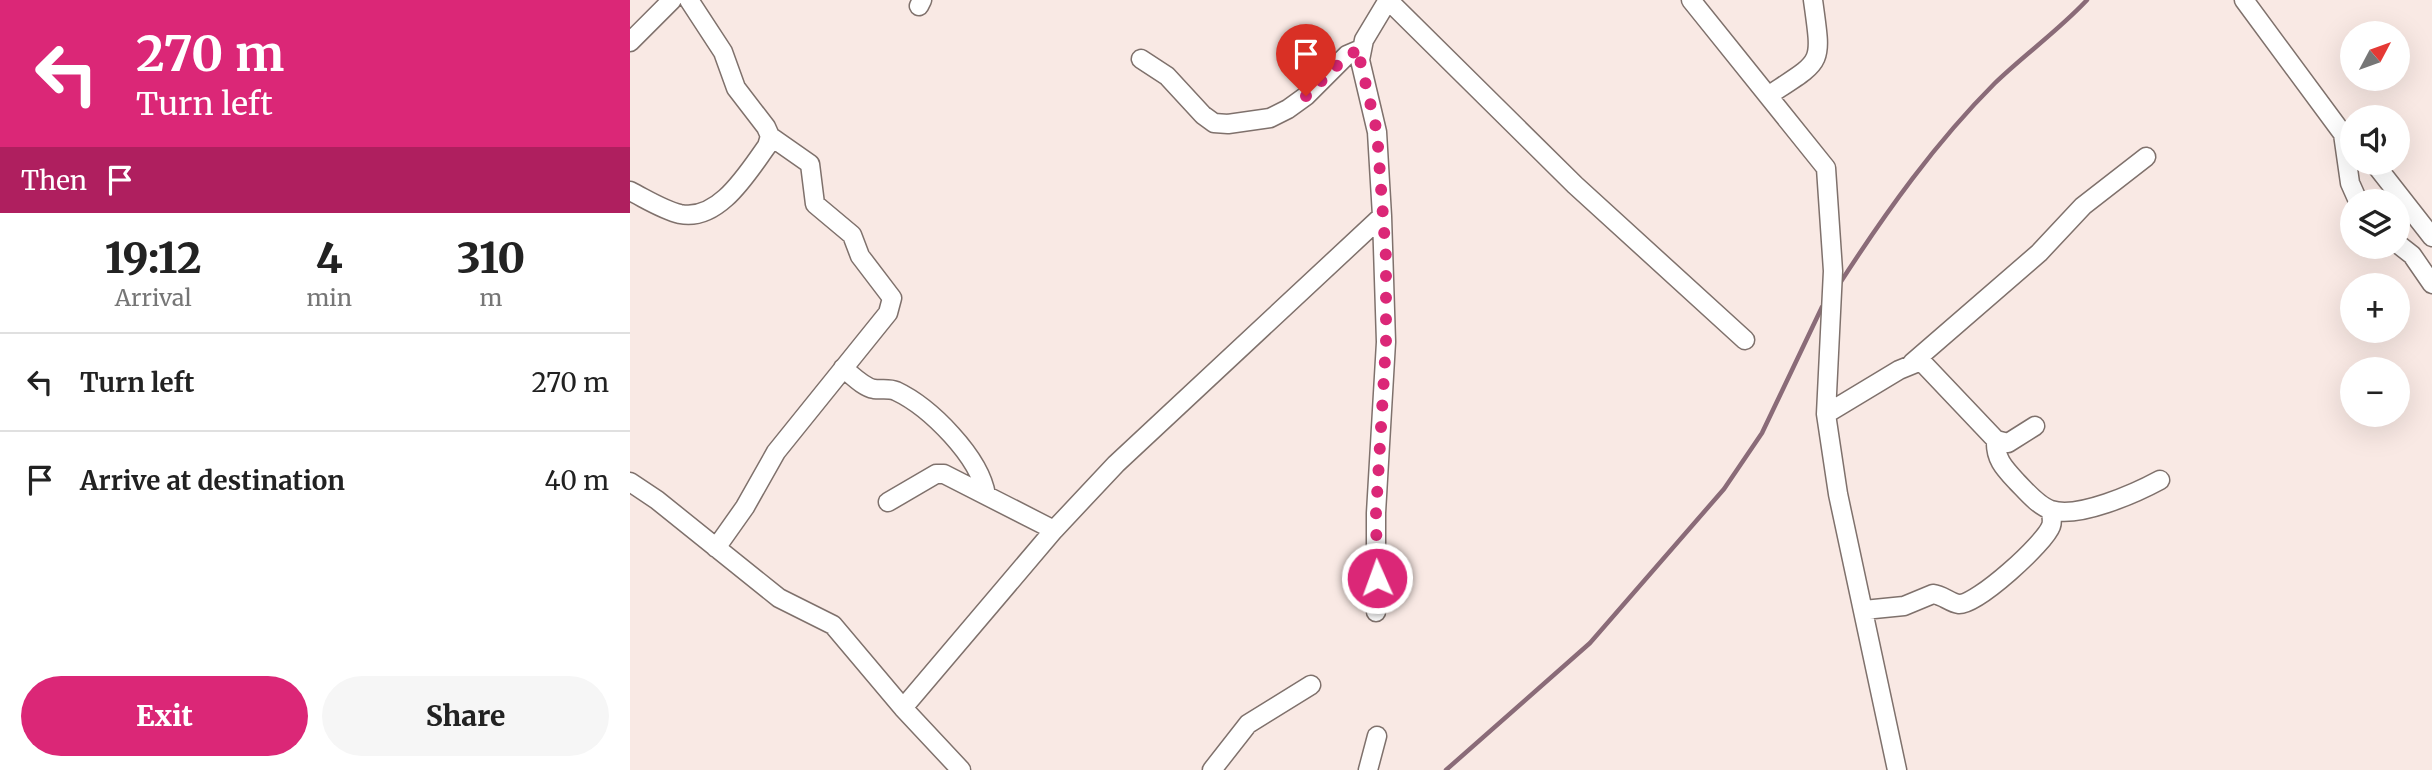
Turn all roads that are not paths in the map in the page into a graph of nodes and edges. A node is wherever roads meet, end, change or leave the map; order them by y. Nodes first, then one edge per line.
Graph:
1 (672, 0) edge
2 (689, 0) edge
3 (1388, 0) edge
4 (1691, 0) edge
5 (1813, 0) edge
6 (2244, 0) edge
7 (630, 42) edge
8 (1361, 49) junction
9 (1140, 59) dead end
10 (1769, 95) junction
11 (2340, 126) edge
12 (769, 136) junction
13 (2146, 157) dead end
14 (2383, 175) edge
15 (630, 191) edge
16 (1382, 216) junction
17 (2432, 237) edge
18 (2410, 253) edge
19 (2432, 284) edge
20 (1745, 340) dead end
21 (1912, 363) junction
22 (843, 368) junction
23 (1826, 414) junction
24 (2035, 426) dead end
25 (1996, 440) junction
26 (2160, 480) dead end
27 (630, 481) edge
28 (986, 495) junction
29 (888, 502) dead end
30 (2051, 510) junction
31 (1054, 530) junction
32 (716, 548) junction
33 (1864, 610) junction
34 (1376, 612) dead end
35 (1311, 685) dead end
36 (903, 708) junction
37 (1377, 736) dead end
38 (961, 770) edge
39 (1213, 770) edge
40 (1368, 770) edge
41 (1897, 770) edge

1 - 7 street
2 - 12 street
3 - 8 street
3 - 20 street
4 - 10 street
5 - 10 street
6 - 11 street
8 - 9 street
8 - 16 street
10 - 23 street
12 - 15 street
12 - 22 street
13 - 21 street
14 - 17 street
16 - 31 street
16 - 34 street
18 - 19 street
21 - 23 street
21 - 25 street
22 - 28 street
22 - 32 street
23 - 33 street
24 - 25 street
25 - 30 street
26 - 30 street
27 - 32 street
28 - 29 street
28 - 31 street
30 - 33 street
31 - 36 street
32 - 36 street
33 - 41 street
35 - 39 street
36 - 38 street
37 - 40 street

